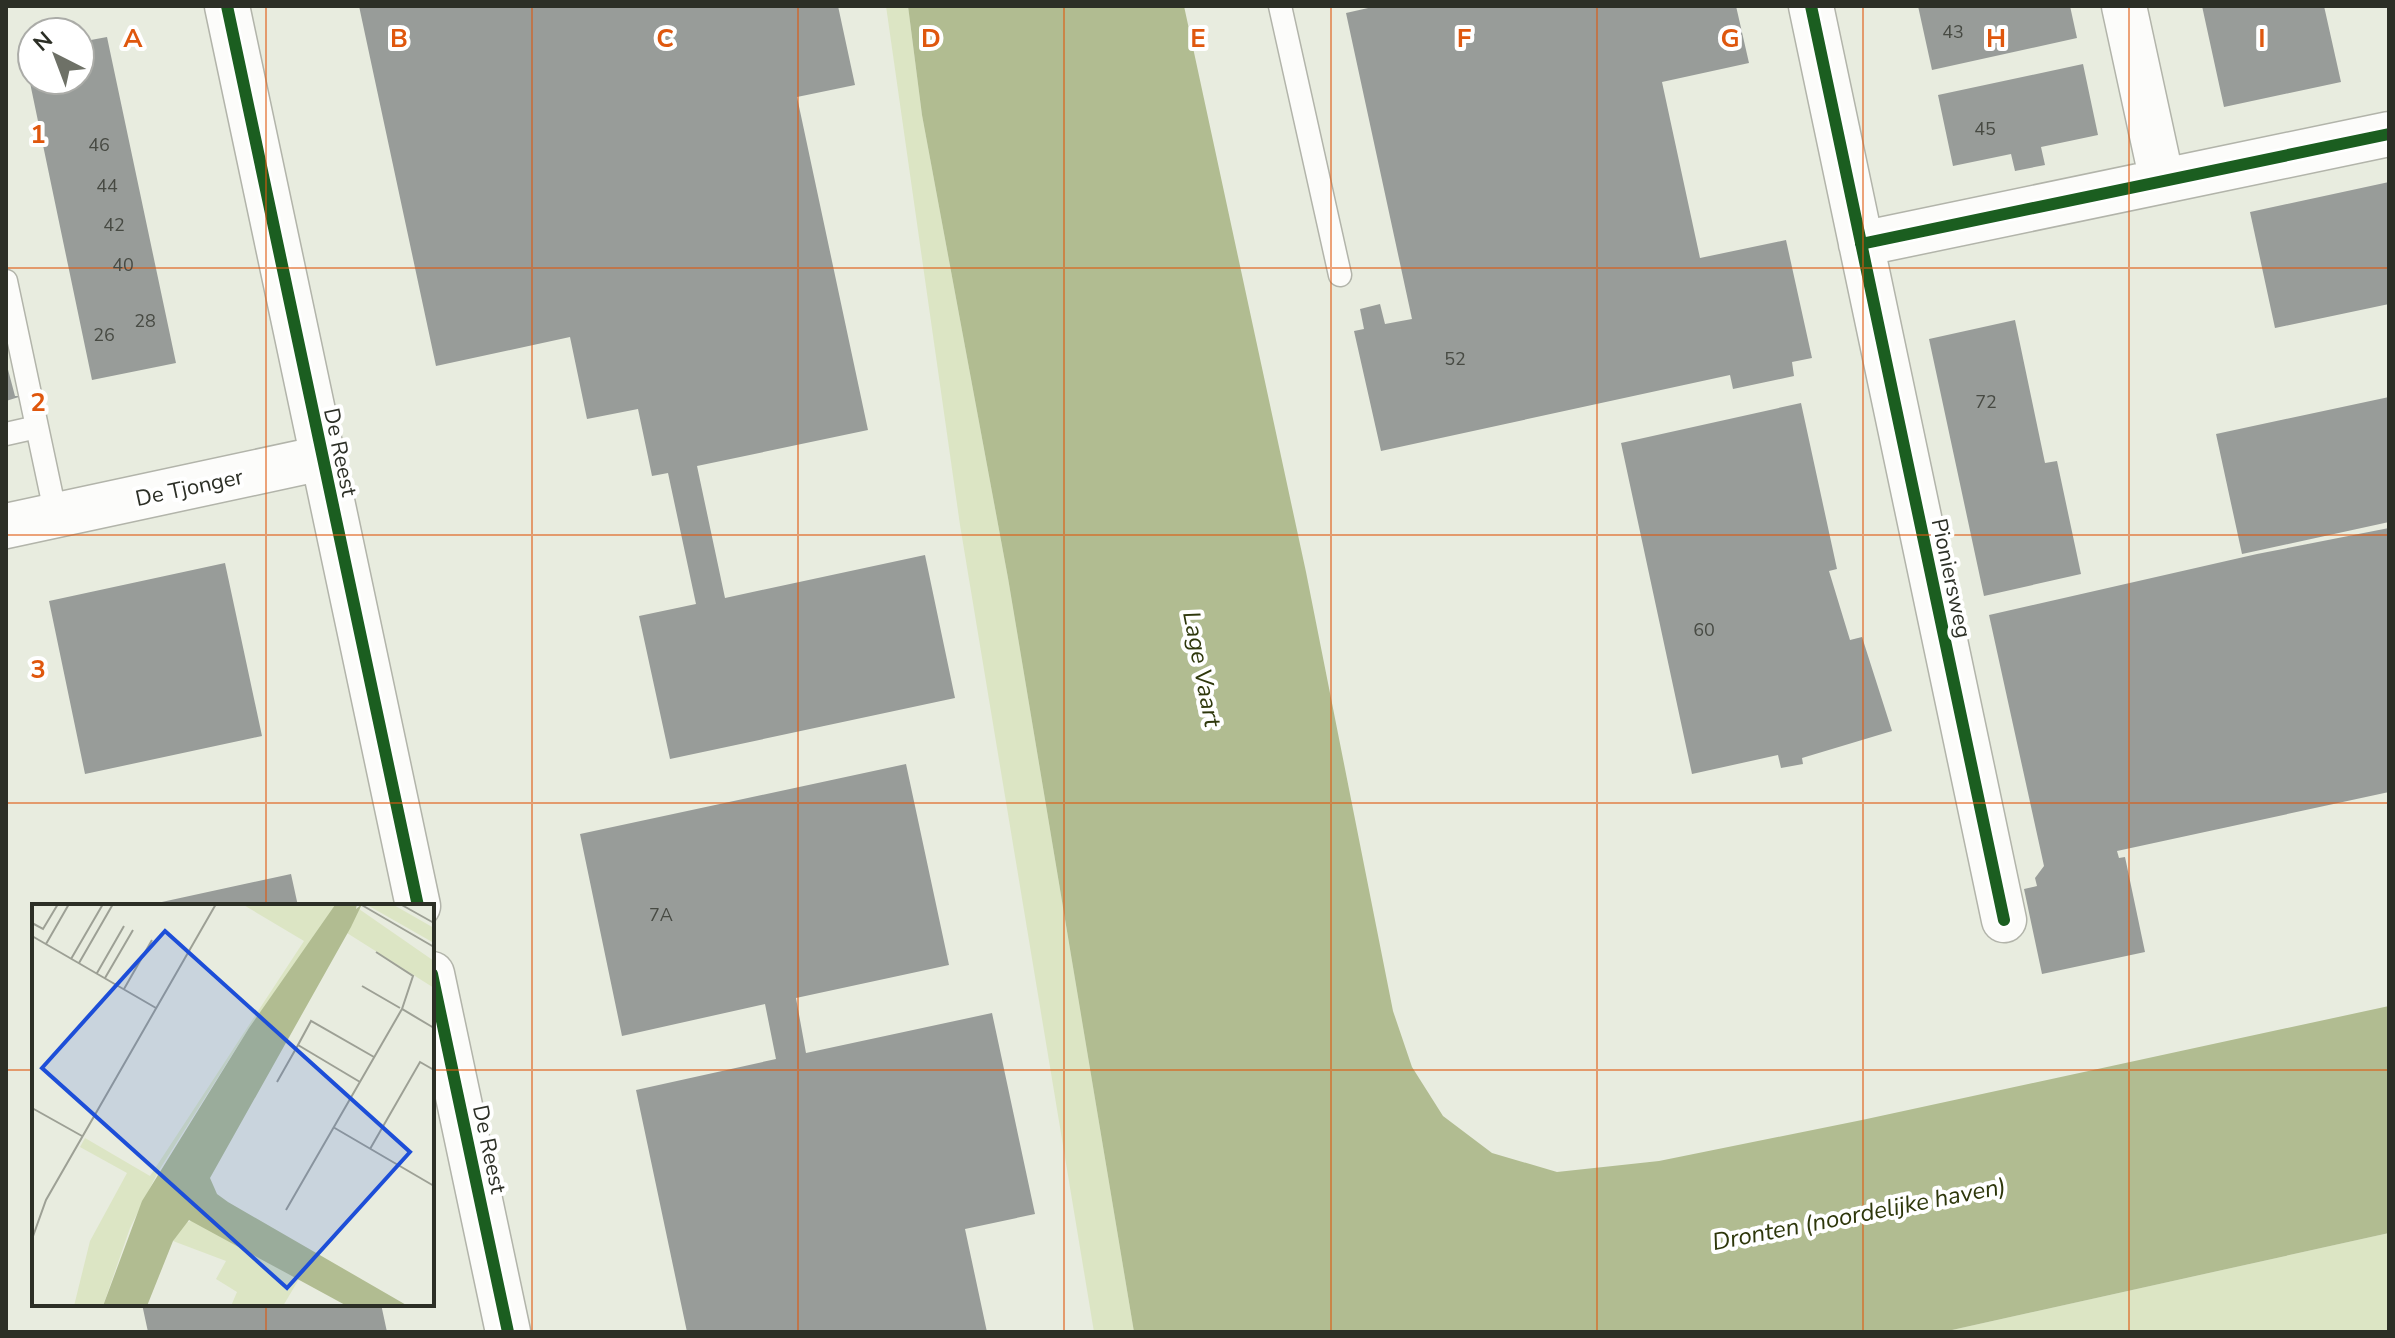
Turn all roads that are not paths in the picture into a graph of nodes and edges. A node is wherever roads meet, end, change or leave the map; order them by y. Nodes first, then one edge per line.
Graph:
1 (227, 6) edge
2 (1280, 6) edge
3 (1811, 6) edge
4 (2124, 6) edge
5 (2389, 134) edge
6 (2162, 181) junction
7 (1861, 244) junction
8 (1340, 275) dead end
9 (6, 281) edge
10 (37, 427) junction
11 (6, 434) edge
12 (322, 458) junction
13 (56, 516) junction
14 (6, 526) edge
15 (418, 904) edge
16 (2004, 920) dead end
17 (434, 983) edge
18 (508, 1332) edge

1 - 12 street, De Reest
2 - 8 lane
3 - 7 street, Pioniersweg
4 - 6 street
5 - 6 street
6 - 7 street
7 - 16 street, Pioniersweg
9 - 10 lane
10 - 11 lane
10 - 13 lane
12 - 13 street, De Tjonger
12 - 15 street, De Reest
13 - 14 street, De Tjonger
17 - 18 street, De Reest

